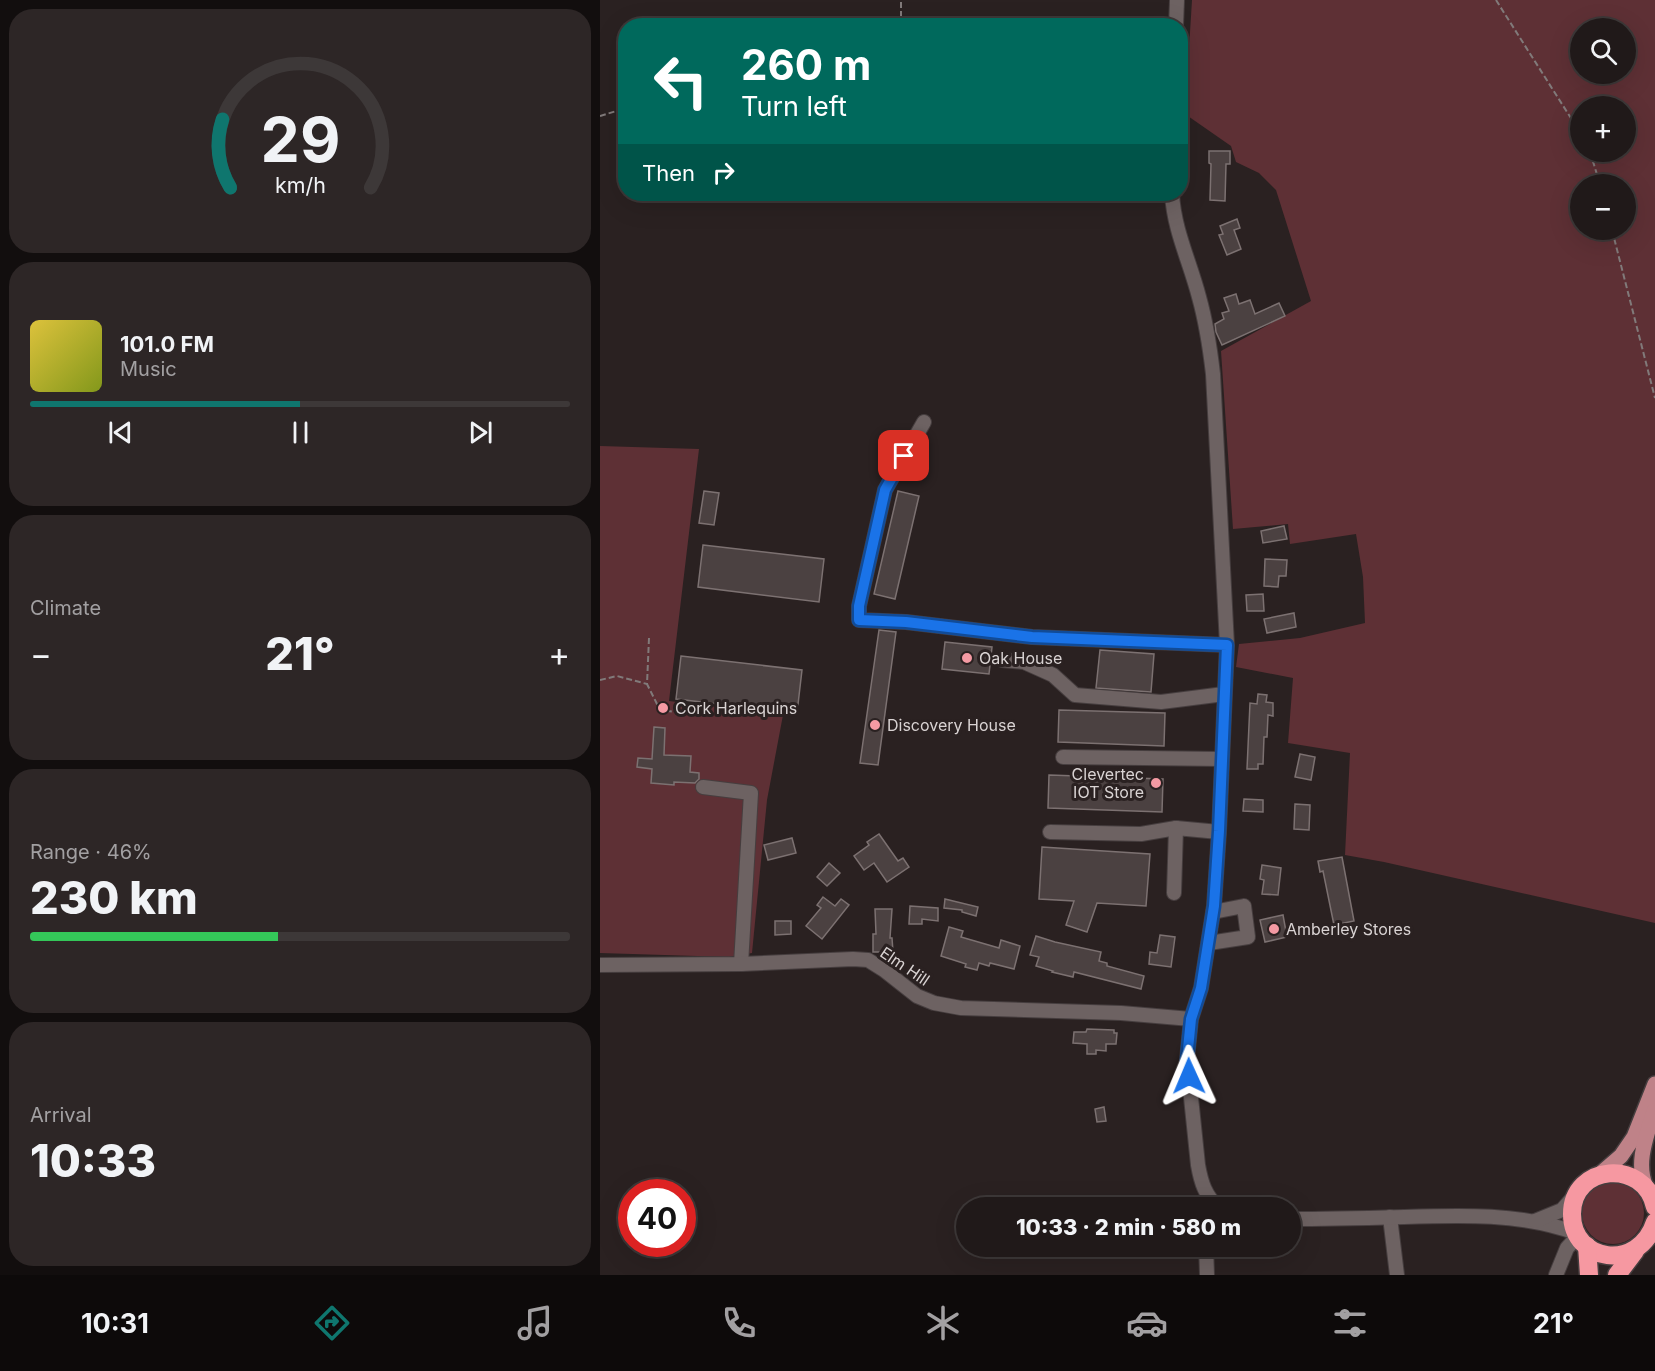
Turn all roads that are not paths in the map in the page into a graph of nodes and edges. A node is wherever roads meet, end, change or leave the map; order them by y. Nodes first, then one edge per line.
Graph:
1 (1177, 0) edge
2 (1176, 18) edge
3 (1173, 201) edge
4 (924, 422) dead end
5 (1227, 645) junction
6 (1002, 660) dead end
7 (1224, 694) junction
8 (1064, 757) dead end
9 (1222, 759) junction
10 (703, 787) dead end
11 (1176, 828) junction
12 (1219, 831) junction
13 (1050, 832) dead end
14 (1174, 893) dead end
15 (1213, 912) junction
16 (1209, 943) junction
17 (741, 964) junction
18 (600, 965) edge
19 (1191, 1019) junction
20 (1655, 1084) edge
21 (1655, 1108) edge
22 (1599, 1175) junction
23 (1649, 1190) edge
24 (1579, 1191) junction
25 (1208, 1197) edge
26 (1655, 1207) edge
27 (1390, 1217) junction
28 (1301, 1220) edge
29 (1534, 1221) junction
30 (1655, 1222) edge
31 (1580, 1239) junction
32 (1645, 1243) edge
33 (1206, 1257) edge
34 (1207, 1275) edge
35 (1397, 1275) edge
36 (1556, 1275) edge
37 (1588, 1275) edge
38 (1617, 1275) edge

1 - 2 street
3 - 5 street
4 - 5 street
5 - 7 street
6 - 7 street
7 - 9 street
8 - 9 street
9 - 12 street
10 - 17 street
11 - 12 street
11 - 13 street
11 - 14 street
12 - 15 street
15 - 16 street
15 - 16 street
16 - 19 street
17 - 18 street, Elm Hill
17 - 19 street, Elm Hill
19 - 25 street
20 - 22 main road
21 - 23 main road
22 - 23 highway
22 - 24 highway
23 - 26 highway
24 - 29 street
24 - 31 highway
27 - 28 street
27 - 29 street
27 - 35 street
29 - 31 street
30 - 32 highway
31 - 32 highway
31 - 36 street
31 - 37 highway
32 - 38 highway
33 - 34 street

